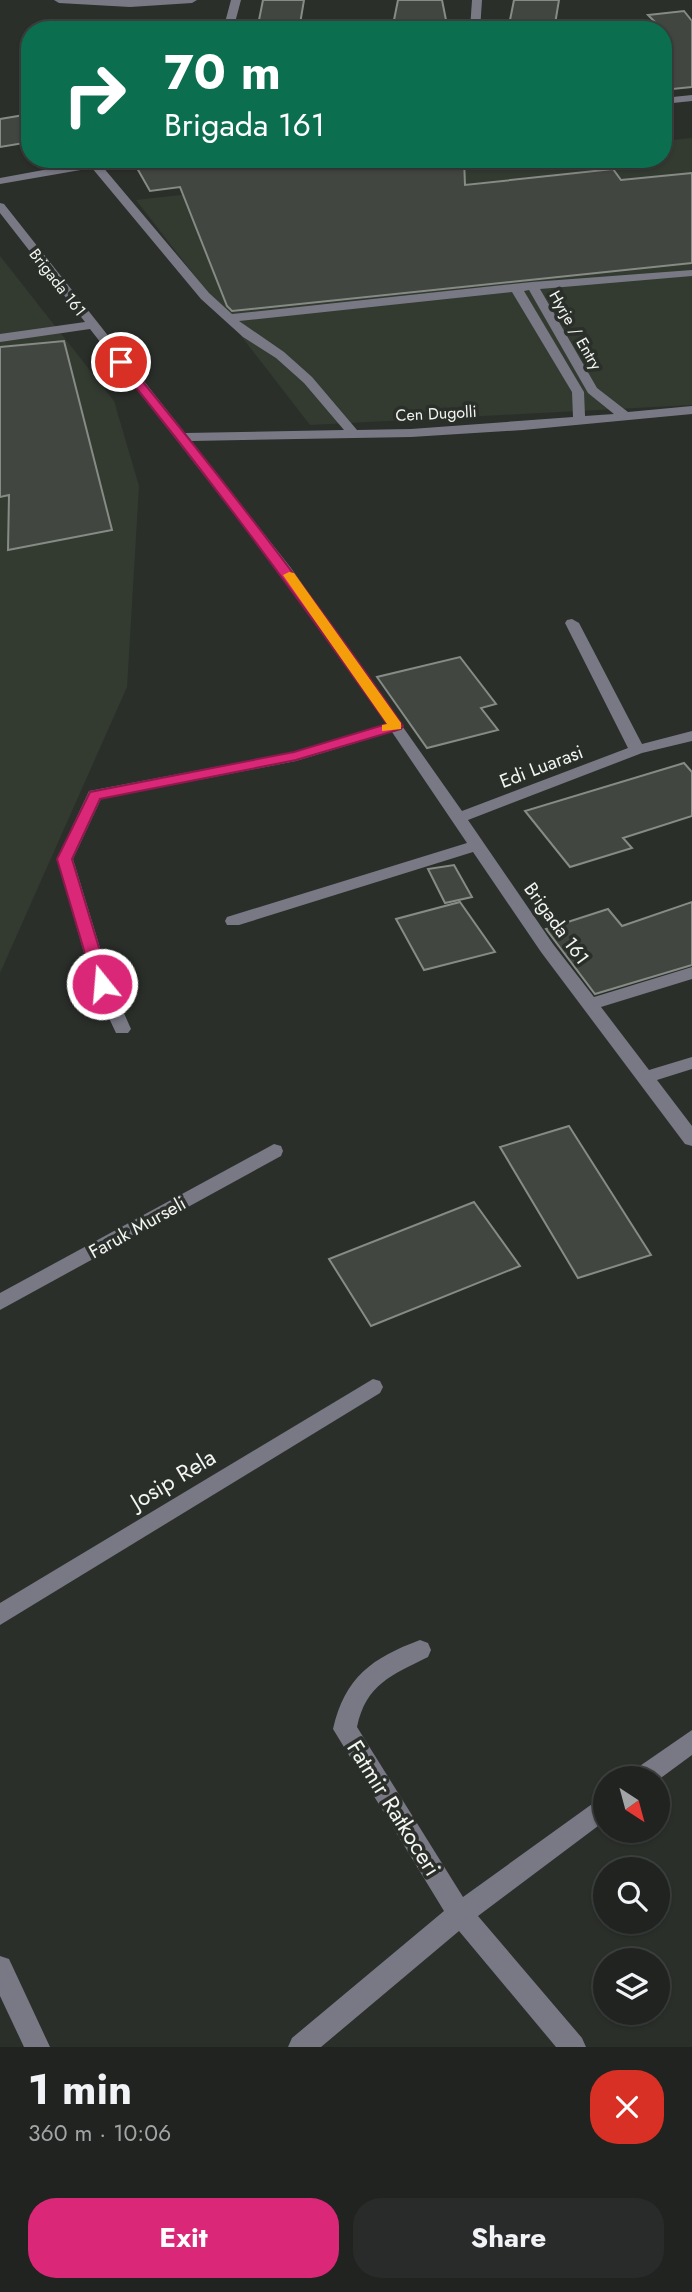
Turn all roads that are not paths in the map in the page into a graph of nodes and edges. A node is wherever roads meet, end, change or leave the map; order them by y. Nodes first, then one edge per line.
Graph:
1 (60, 0) edge
2 (192, 0) edge
3 (236, 0) edge
4 (477, 0) edge
5 (230, 21) edge
6 (476, 21) edge
7 (688, 99) edge
8 (692, 110) edge
9 (73, 168) edge
10 (98, 168) edge
11 (0, 181) edge
12 (0, 206) edge
13 (692, 273) edge
14 (532, 286) junction
15 (516, 288) junction
16 (229, 318) junction
17 (92, 325) junction
18 (0, 338) edge
19 (692, 410) edge
20 (625, 416) junction
21 (579, 421) junction
22 (354, 433) junction
23 (180, 437) junction
24 (572, 623) dead end
25 (396, 726) junction
26 (692, 736) edge
27 (637, 750) junction
28 (458, 818) junction
29 (477, 845) junction
30 (233, 921) dead end
31 (692, 973) edge
32 (591, 1004) junction
33 (122, 1029) dead end
34 (692, 1063) edge
35 (647, 1077) junction
36 (692, 1139) edge
37 (274, 1151) dead end
38 (0, 1302) edge
39 (373, 1387) dead end
40 (0, 1615) edge
41 (420, 1650) dead end
42 (692, 1741) edge
43 (658, 1766) edge
44 (593, 1815) edge
45 (460, 1914) junction
46 (0, 1968) edge
47 (37, 2047) edge
48 (301, 2047) edge
49 (573, 2047) edge

1 - 2 street
3 - 5 street
4 - 6 street
7 - 8 street
9 - 11 street
10 - 16 street
12 - 17 street, Brigada 161
13 - 14 street
14 - 15 street
14 - 20 street, Hyrje / Entry
15 - 16 street
15 - 21 street
16 - 22 street
17 - 18 street
17 - 23 street, Brigada 161
19 - 20 street, Cen Dugolli
20 - 21 street, Cen Dugolli
21 - 22 street, Cen Dugolli
22 - 23 street, Cen Dugolli
23 - 25 street, Brigada 161
24 - 27 street
25 - 28 street, Brigada 161
25 - 33 street
26 - 27 street, Edi Luarasi
27 - 28 street, Edi Luarasi
28 - 29 street, Brigada 161
29 - 30 street
29 - 32 street, Brigada 161
31 - 32 street
32 - 35 street, Brigada 161
34 - 35 street
35 - 36 street, Brigada 161
37 - 38 street, Faruk Murseli
39 - 40 street, Josip Rela
41 - 45 street, Fatmir Ratkoceri
42 - 43 street
44 - 45 street
45 - 48 street
45 - 49 street, Fatmir Ratkoceri
46 - 47 street

